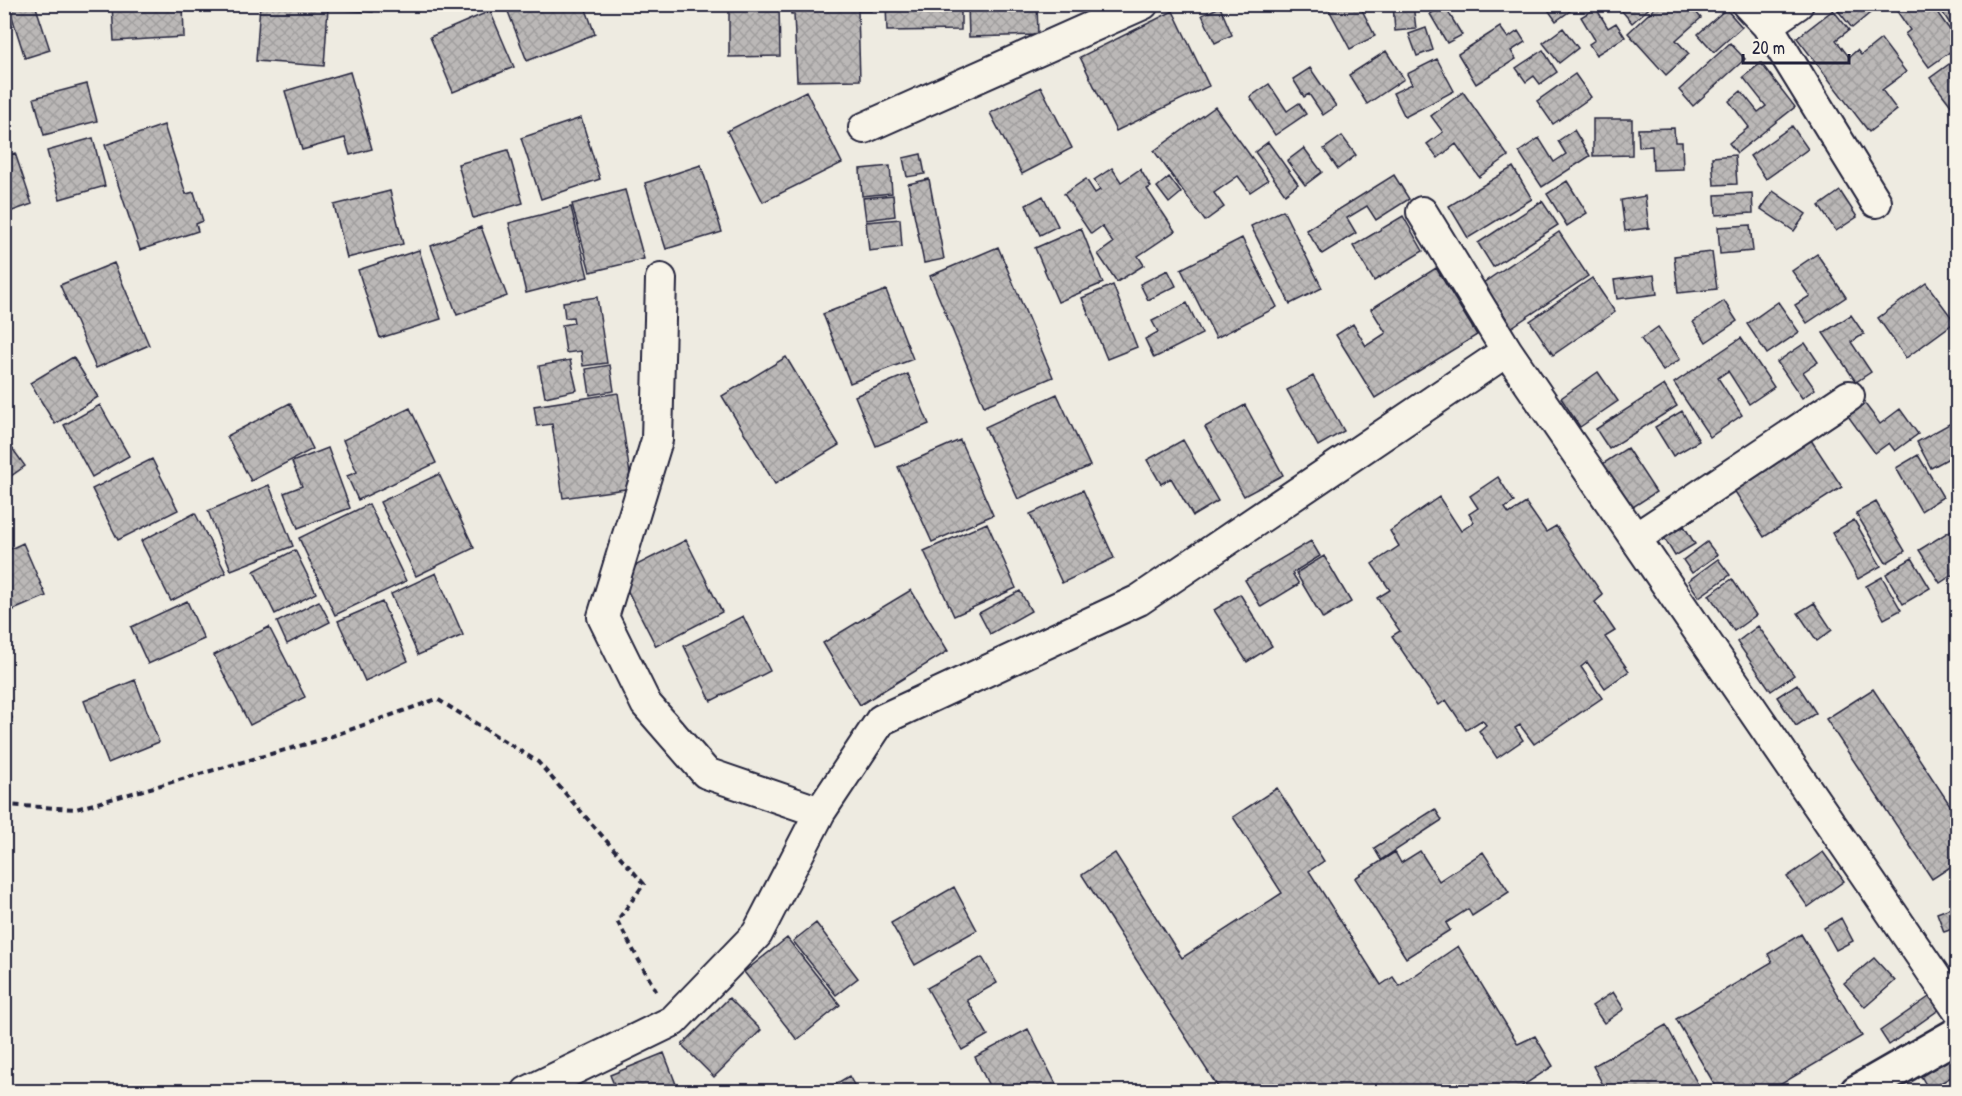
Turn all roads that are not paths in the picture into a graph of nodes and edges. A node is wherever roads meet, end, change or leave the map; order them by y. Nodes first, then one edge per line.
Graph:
1 (1143, 4) edge
2 (1798, 4) edge
3 (1757, 15) edge
4 (864, 128) dead end
5 (1876, 202) dead end
6 (1422, 212) dead end
7 (661, 279) dead end
8 (1507, 351) junction
9 (1849, 396) dead end
10 (1636, 538) junction
11 (820, 812) junction
12 (1958, 1010) edge
13 (1958, 1034) edge
14 (527, 1092) edge
15 (1857, 1092) edge

1 - 4 street
2 - 3 street
3 - 5 street
6 - 8 street
7 - 11 street
8 - 10 street
8 - 11 street
9 - 10 street
10 - 12 street
11 - 14 street
13 - 15 main road

